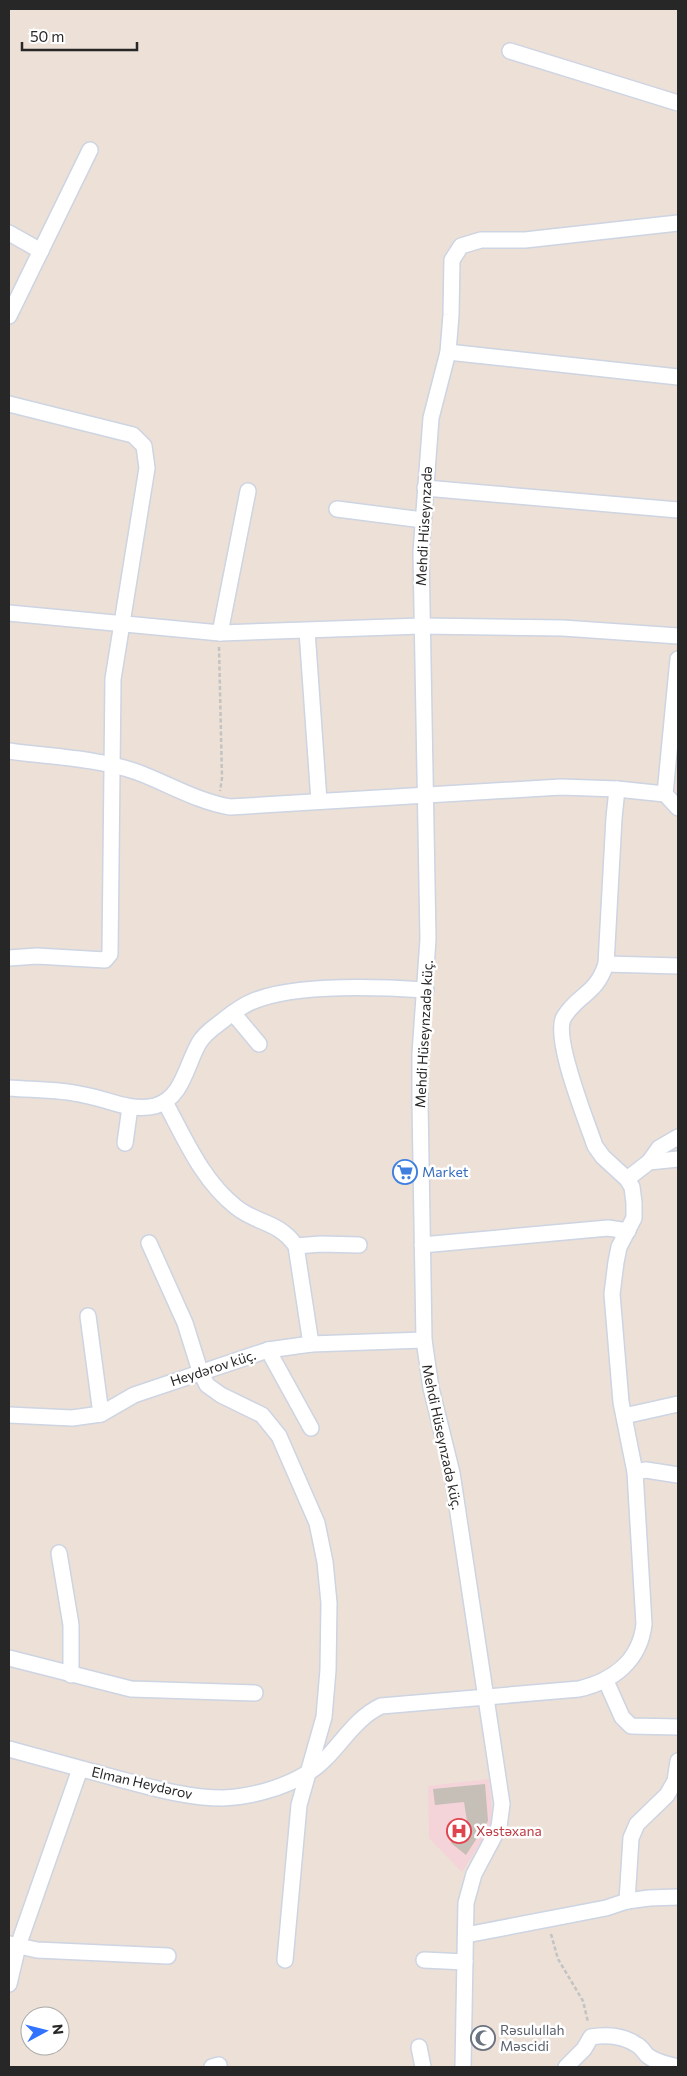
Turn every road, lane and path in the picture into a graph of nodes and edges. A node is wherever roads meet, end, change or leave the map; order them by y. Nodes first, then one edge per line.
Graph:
1 (510, 52) dead end
2 (678, 103) edge
3 (90, 150) dead end
4 (678, 223) edge
5 (9, 233) edge
6 (41, 251) junction
7 (9, 316) edge
8 (448, 352) junction
9 (678, 376) edge
10 (9, 404) edge
11 (425, 488) junction
12 (248, 491) dead end
13 (338, 509) dead end
14 (678, 510) edge
15 (422, 520) junction
16 (9, 613) edge
17 (120, 624) junction
18 (421, 626) junction
19 (308, 632) junction
20 (220, 633) junction
21 (678, 636) edge
22 (678, 659) edge
23 (9, 751) edge
24 (114, 766) junction
25 (618, 789) junction
26 (665, 794) junction
27 (424, 795) junction
28 (318, 801) junction
29 (218, 805) junction
30 (678, 808) edge
31 (9, 958) edge
32 (606, 964) junction
33 (678, 966) edge
34 (426, 990) junction
35 (232, 1013) junction
36 (259, 1044) dead end
37 (9, 1088) edge
38 (165, 1102) junction
39 (130, 1107) junction
40 (678, 1136) edge
41 (125, 1143) dead end
42 (678, 1159) edge
43 (649, 1162) junction
44 (627, 1179) junction
45 (628, 1231) junction
46 (149, 1242) dead end
47 (359, 1245) dead end
48 (422, 1245) junction
49 (296, 1246) junction
50 (88, 1316) dead end
51 (424, 1340) junction
52 (311, 1344) junction
53 (268, 1350) junction
54 (200, 1371) junction
55 (678, 1404) edge
56 (100, 1414) junction
57 (9, 1415) edge
58 (624, 1416) junction
59 (311, 1428) dead end
60 (635, 1472) junction
61 (678, 1475) edge
62 (59, 1553) dead end
63 (9, 1658) edge
64 (71, 1675) junction
65 (606, 1681) junction
66 (255, 1693) dead end
67 (486, 1698) junction
68 (678, 1727) edge
69 (9, 1749) edge
70 (678, 1760) edge
71 (80, 1769) junction
72 (305, 1775) junction
73 (676, 1782) edge
74 (678, 1897) edge
75 (627, 1901) junction
76 (549, 1918) junction
77 (466, 1935) junction
78 (14, 1945) edge
79 (168, 1956) dead end
80 (285, 1960) dead end
81 (424, 1960) dead end
82 (465, 1962) junction
83 (9, 1984) edge
84 (591, 2037) junction
85 (419, 2047) dead end
86 (678, 2066) edge
87 (423, 2067) edge
88 (463, 2067) edge
89 (566, 2067) edge

1 - 2 street
3 - 6 street
4 - 8 street, Mehdi Hüseynzadə
5 - 6 street
6 - 7 street
8 - 9 street
8 - 11 street, Mehdi Hüseynzadə
10 - 17 street
11 - 14 street
11 - 15 street, Mehdi Hüseynzadə
12 - 20 street
13 - 15 street
15 - 18 street, Mehdi Hüseynzadə
16 - 17 street
17 - 20 street
17 - 24 street
18 - 19 street
18 - 21 street
18 - 27 street, Mehdi Hüseynzadə
19 - 20 street
19 - 28 street
20 - 29 path
22 - 26 street
23 - 24 street
24 - 29 street
24 - 31 street
25 - 26 street
25 - 27 street
25 - 32 street
26 - 30 street
27 - 28 street
27 - 34 street, Mehdi Hüseynzadə küç.
28 - 29 street
32 - 33 street
32 - 44 street
34 - 35 street
34 - 48 street, Mehdi Hüseynzadə küç.
35 - 36 street
35 - 38 street
37 - 39 street
38 - 39 street
38 - 49 street
39 - 41 street
40 - 43 street
42 - 43 street
43 - 44 street
44 - 45 street
45 - 48 street
45 - 58 street
46 - 54 street
47 - 49 street
48 - 51 street, Mehdi Hüseynzadə küç.
49 - 52 street
50 - 56 street
51 - 52 street, Heydərov küç.
51 - 67 street, Mehdi Hüseynzadə küç.
52 - 53 street, Heydərov küç.
53 - 54 street, Heydərov küç.
53 - 59 street
54 - 56 street, Heydərov küç.
54 - 72 street
55 - 58 street
56 - 57 street, Heydərov küç.
58 - 60 street
60 - 61 street
60 - 65 street
62 - 64 street
63 - 64 street
64 - 66 street
65 - 67 street, Elman Heydərov
65 - 68 street
67 - 72 street, Elman Heydərov
67 - 77 street, Mehdi Hüseynzadə küç.
69 - 71 street, Elman Heydərov
70 - 73 street
71 - 72 street, Elman Heydərov
71 - 78 street
72 - 80 street
73 - 75 street
74 - 75 street
75 - 76 street
76 - 77 street
76 - 84 path
77 - 82 street, Mehdi Hüseynzadə küç.
78 - 79 street
78 - 83 street
81 - 82 street
82 - 88 street, Mehdi Hüseynzadə küç.
84 - 86 street
84 - 89 street
85 - 87 street

